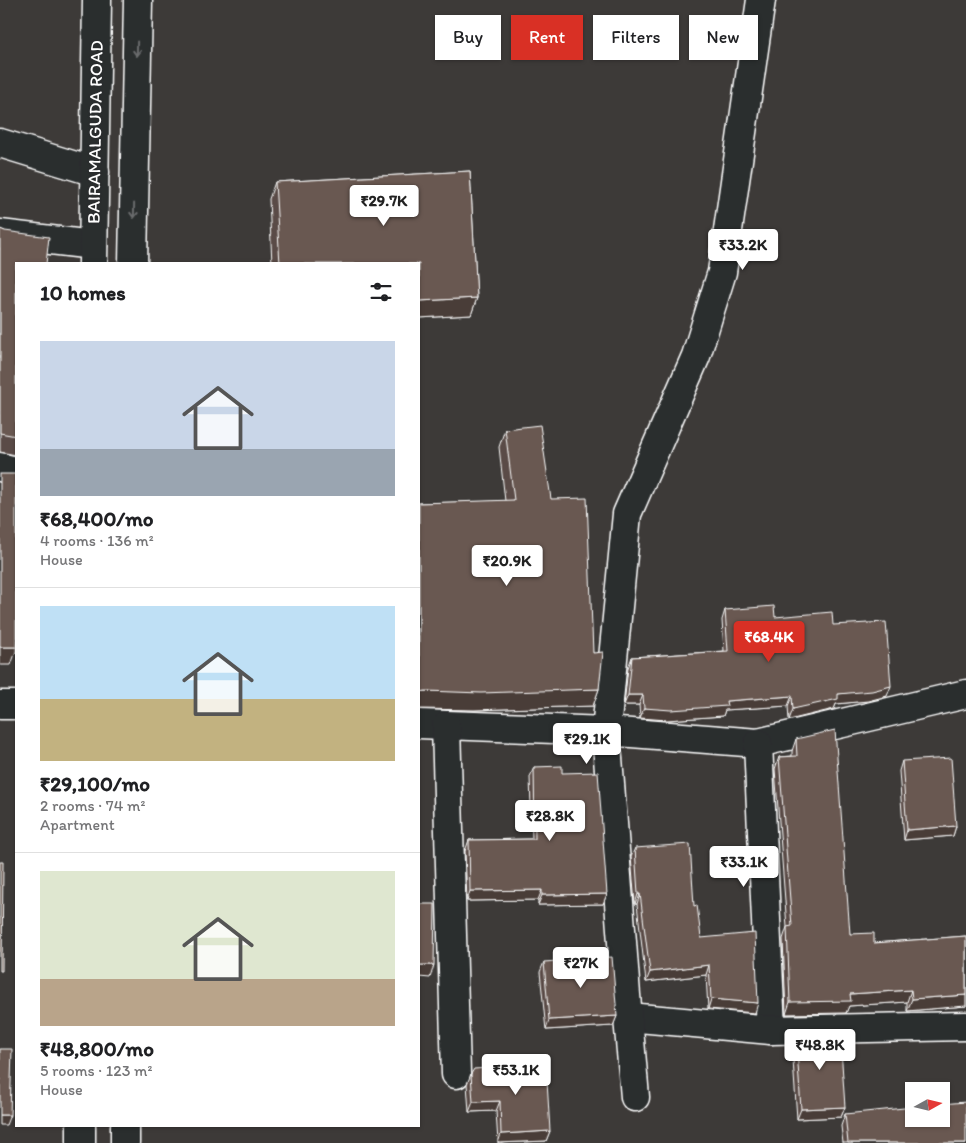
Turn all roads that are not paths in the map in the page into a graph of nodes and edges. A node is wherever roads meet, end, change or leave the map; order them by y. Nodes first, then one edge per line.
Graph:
1 (97, 0) edge
2 (138, 0) edge
3 (760, 0) edge
4 (0, 143) edge
5 (95, 172) junction
6 (0, 234) edge
7 (93, 254) edge
8 (133, 262) edge
9 (0, 467) edge
10 (15, 471) edge
11 (966, 694) edge
12 (0, 705) edge
13 (15, 705) edge
14 (420, 724) edge
15 (446, 726) junction
16 (606, 732) junction
17 (758, 743) junction
18 (628, 1017) junction
19 (966, 1026) edge
20 (772, 1030) junction
21 (456, 1074) dead end
22 (635, 1097) dead end
23 (81, 1127) edge
24 (125, 1127) edge
25 (81, 1143) edge
26 (125, 1143) edge

1 - 5 street, BAIRAMALGUDA ROAD
2 -> 8 street
3 - 16 street
4 - 5 street
5 - 7 street, BAIRAMALGUDA ROAD
6 - 7 street
9 - 10 street
11 - 17 street
12 - 13 street
14 - 15 street
15 - 16 street
15 - 21 street
16 - 17 street
16 - 18 street
17 - 20 street
18 - 20 street
18 - 22 street
19 - 20 street
23 - 25 street
24 - 26 street

